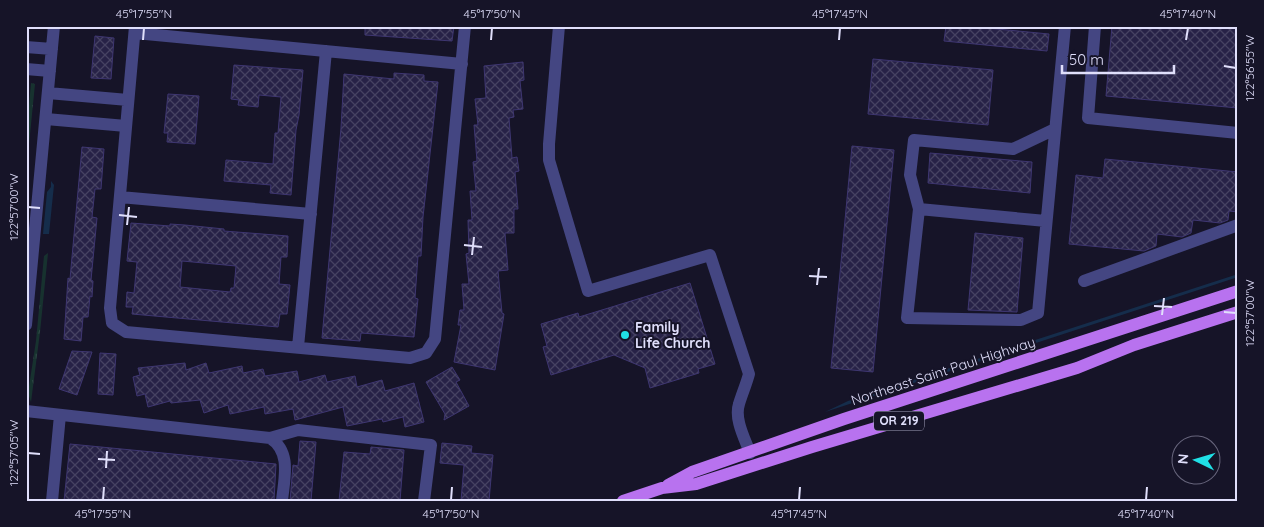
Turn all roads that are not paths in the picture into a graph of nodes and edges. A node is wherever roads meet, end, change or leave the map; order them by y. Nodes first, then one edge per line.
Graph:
1 (54, 26) edge
2 (465, 26) edge
3 (559, 26) edge
4 (1065, 26) edge
5 (1095, 26) edge
6 (135, 30) edge
7 (26, 47) edge
8 (52, 49) junction
9 (326, 51) junction
10 (462, 64) junction
11 (26, 69) edge
12 (50, 71) junction
13 (48, 93) junction
14 (128, 100) junction
15 (46, 119) junction
16 (126, 126) junction
17 (1055, 129) junction
18 (1238, 133) edge
19 (120, 197) junction
20 (919, 209) junction
21 (310, 214) junction
22 (1046, 221) junction
23 (1238, 225) edge
24 (1084, 281) dead end
25 (1238, 291) edge
26 (1238, 312) edge
27 (26, 325) edge
28 (298, 347) junction
29 (26, 411) edge
30 (60, 415) junction
31 (270, 438) junction
32 (750, 453) junction
33 (662, 488) junction
34 (52, 501) edge
35 (282, 501) edge
36 (424, 501) edge
37 (623, 501) edge

1 - 8 street
2 - 10 street
3 - 32 street
4 - 17 street
5 - 18 street
6 - 9 street
6 - 14 street
7 - 8 street
8 - 12 street
9 - 10 street
9 - 21 street
10 - 28 street
11 - 12 street
12 - 13 street
13 - 14 street
13 - 15 street
14 - 16 street
15 - 16 street
15 - 27 street
16 - 19 street
17 - 20 street
17 - 22 street
19 - 21 street
19 - 28 street
20 - 22 street
20 - 22 street
21 - 28 street
23 - 24 street
25 - 32 main road, Northeast Saint Paul Highway / OR 219
26 - 33 main road, Northeast Saint Paul Highway / OR 219
29 - 30 street
30 - 31 street
30 - 34 street
31 - 35 street
31 - 36 street
32 - 33 main road, Northeast Saint Paul Highway / OR 219
33 - 37 main road, Northeast Saint Paul Highway / OR 219

